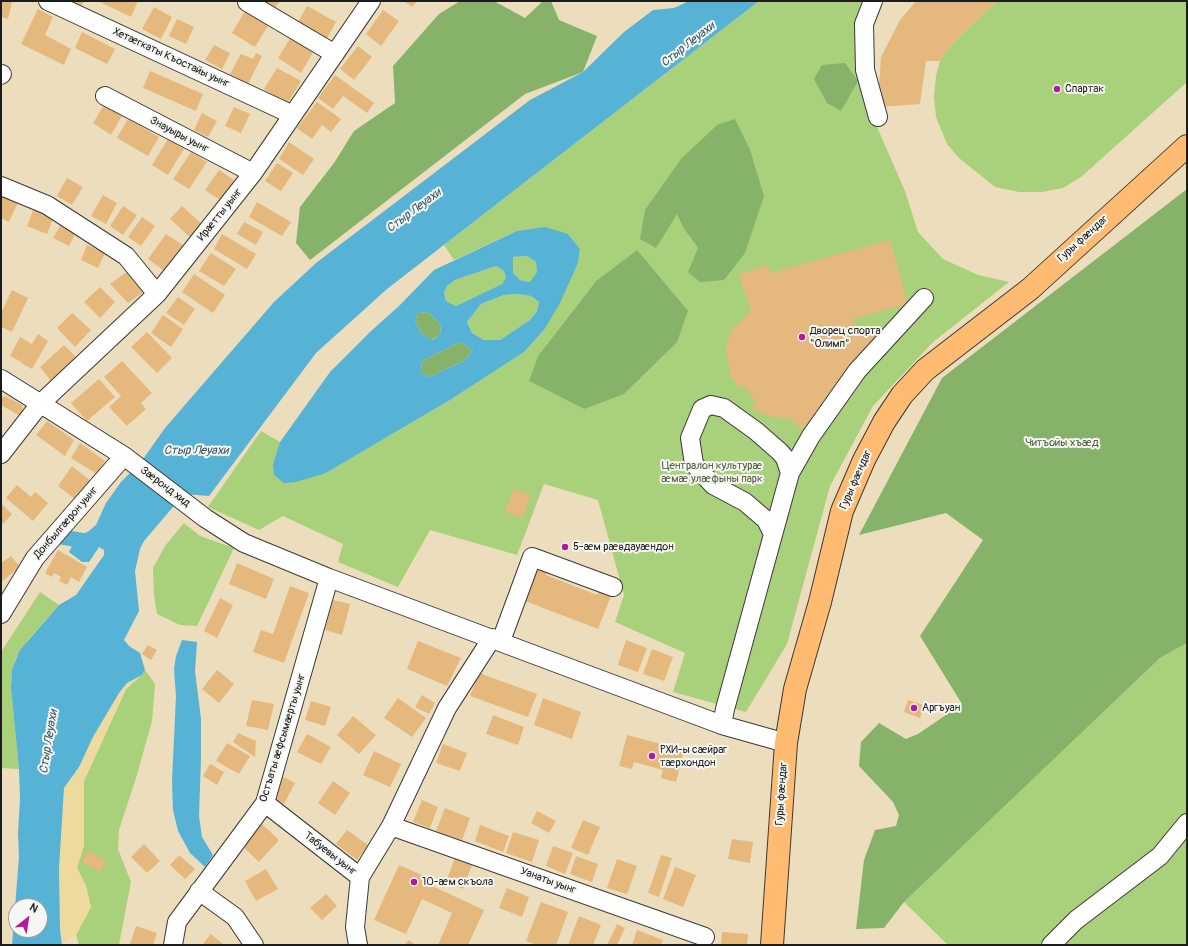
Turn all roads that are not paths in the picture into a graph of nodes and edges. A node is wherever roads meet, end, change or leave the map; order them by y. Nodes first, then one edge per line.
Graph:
1 (48, 1) edge
2 (371, 1) edge
3 (873, 1) edge
4 (247, 2) edge
5 (335, 54) junction
6 (105, 96) dead end
7 (293, 116) junction
8 (878, 116) dead end
9 (1187, 146) edge
10 (253, 173) junction
11 (1, 186) edge
12 (157, 294) junction
13 (924, 298) dead end
14 (1, 379) edge
15 (40, 404) junction
16 (1, 454) edge
17 (124, 456) junction
18 (790, 473) junction
19 (773, 534) junction
20 (330, 578) junction
21 (613, 587) dead end
22 (1, 614) edge
23 (497, 640) junction
24 (722, 725) junction
25 (786, 743) junction
26 (265, 803) junction
27 (1187, 823) edge
28 (391, 826) junction
29 (360, 877) junction
30 (199, 891) junction
31 (704, 937) dead end
32 (173, 945) edge
33 (254, 945) edge
34 (358, 945) edge
35 (772, 945) edge
36 (1051, 945) edge

1 - 7 street, Хетæгкаты Къостайы уынг
2 - 5 street, Ирæтты уынг
3 - 8 street
4 - 5 street
5 - 7 street, Ирæтты уынг
6 - 10 street, Знауыры уынг
7 - 10 street, Ирæтты уынг
9 - 25 main road, Гуры фӕндаг
10 - 12 street, Ирæтты уынг
11 - 12 street
12 - 15 street, Ирæтты уынг
13 - 18 street
14 - 15 street, Зæронд хид
15 - 16 street, Ирæтты уынг
15 - 17 street, Зæронд хид
17 - 20 street, Зæронд хид
17 - 22 street, Донбылгæрон уынг
18 - 19 street
18 - 19 street
19 - 24 street
20 - 23 street, Зæронд хид
20 - 26 street, Остъаты æфсымæрты уынг
21 - 23 street
23 - 24 street, Зæронд хид
23 - 28 street
24 - 25 street, Зæронд хид
25 - 35 main road, Гуры фӕндаг
26 - 29 street, Табуевы уынг
26 - 30 street, Остъаты æфсымæрты уынг
27 - 36 street
28 - 29 street
28 - 31 street, Уанаты уынг
29 - 34 street, Табуевы уынг
30 - 32 street, Остъаты æфсымæрты уынг
30 - 33 street

